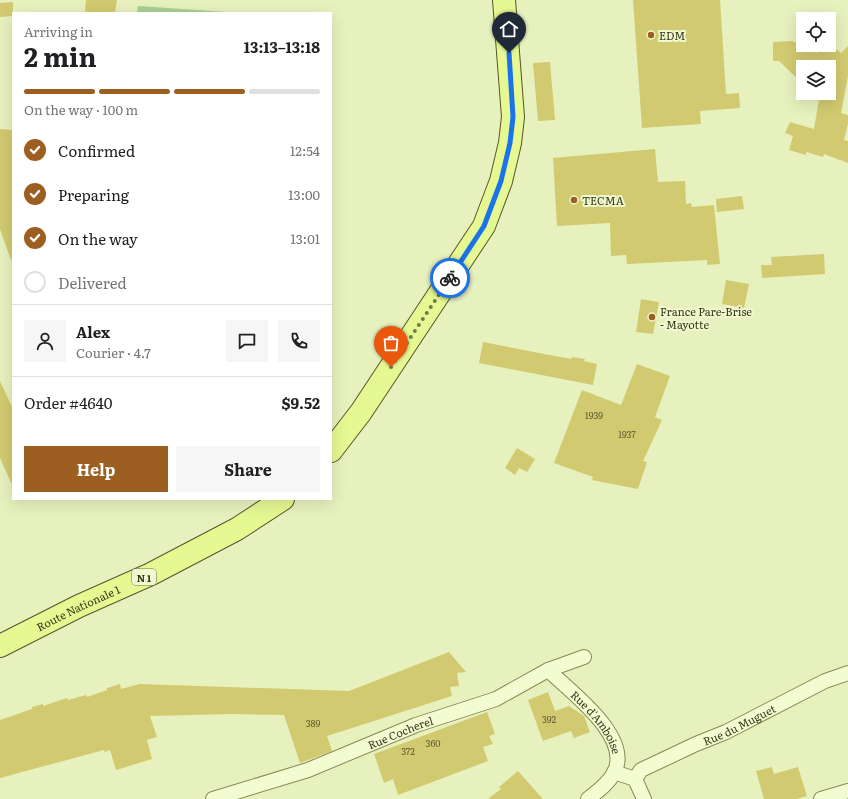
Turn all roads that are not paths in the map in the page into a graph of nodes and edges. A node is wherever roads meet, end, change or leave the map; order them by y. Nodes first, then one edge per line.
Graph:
1 (489, 0) edge
2 (504, 0) edge
3 (501, 181) junction
4 (332, 450) edge
5 (281, 500) edge
6 (0, 646) edge
7 (584, 657) dead end
8 (548, 670) junction
9 (848, 673) edge
10 (614, 772) junction
11 (635, 779) junction
12 (848, 791) edge
13 (213, 799) edge
14 (588, 799) edge
15 (644, 799) edge
16 (821, 799) edge

1 - 3 main road
2 - 3 main road
3 - 4 main road
5 - 6 main road, Route Nationale 1 / N 1
7 - 8 street, Rue Cocherel
8 - 10 street, Rue d'Amboise
8 - 13 street, Rue Cocherel
9 - 11 street, Rue du Muguet
10 - 11 street
10 - 14 street, Rue d'Amboise
11 - 15 street
12 - 16 street

